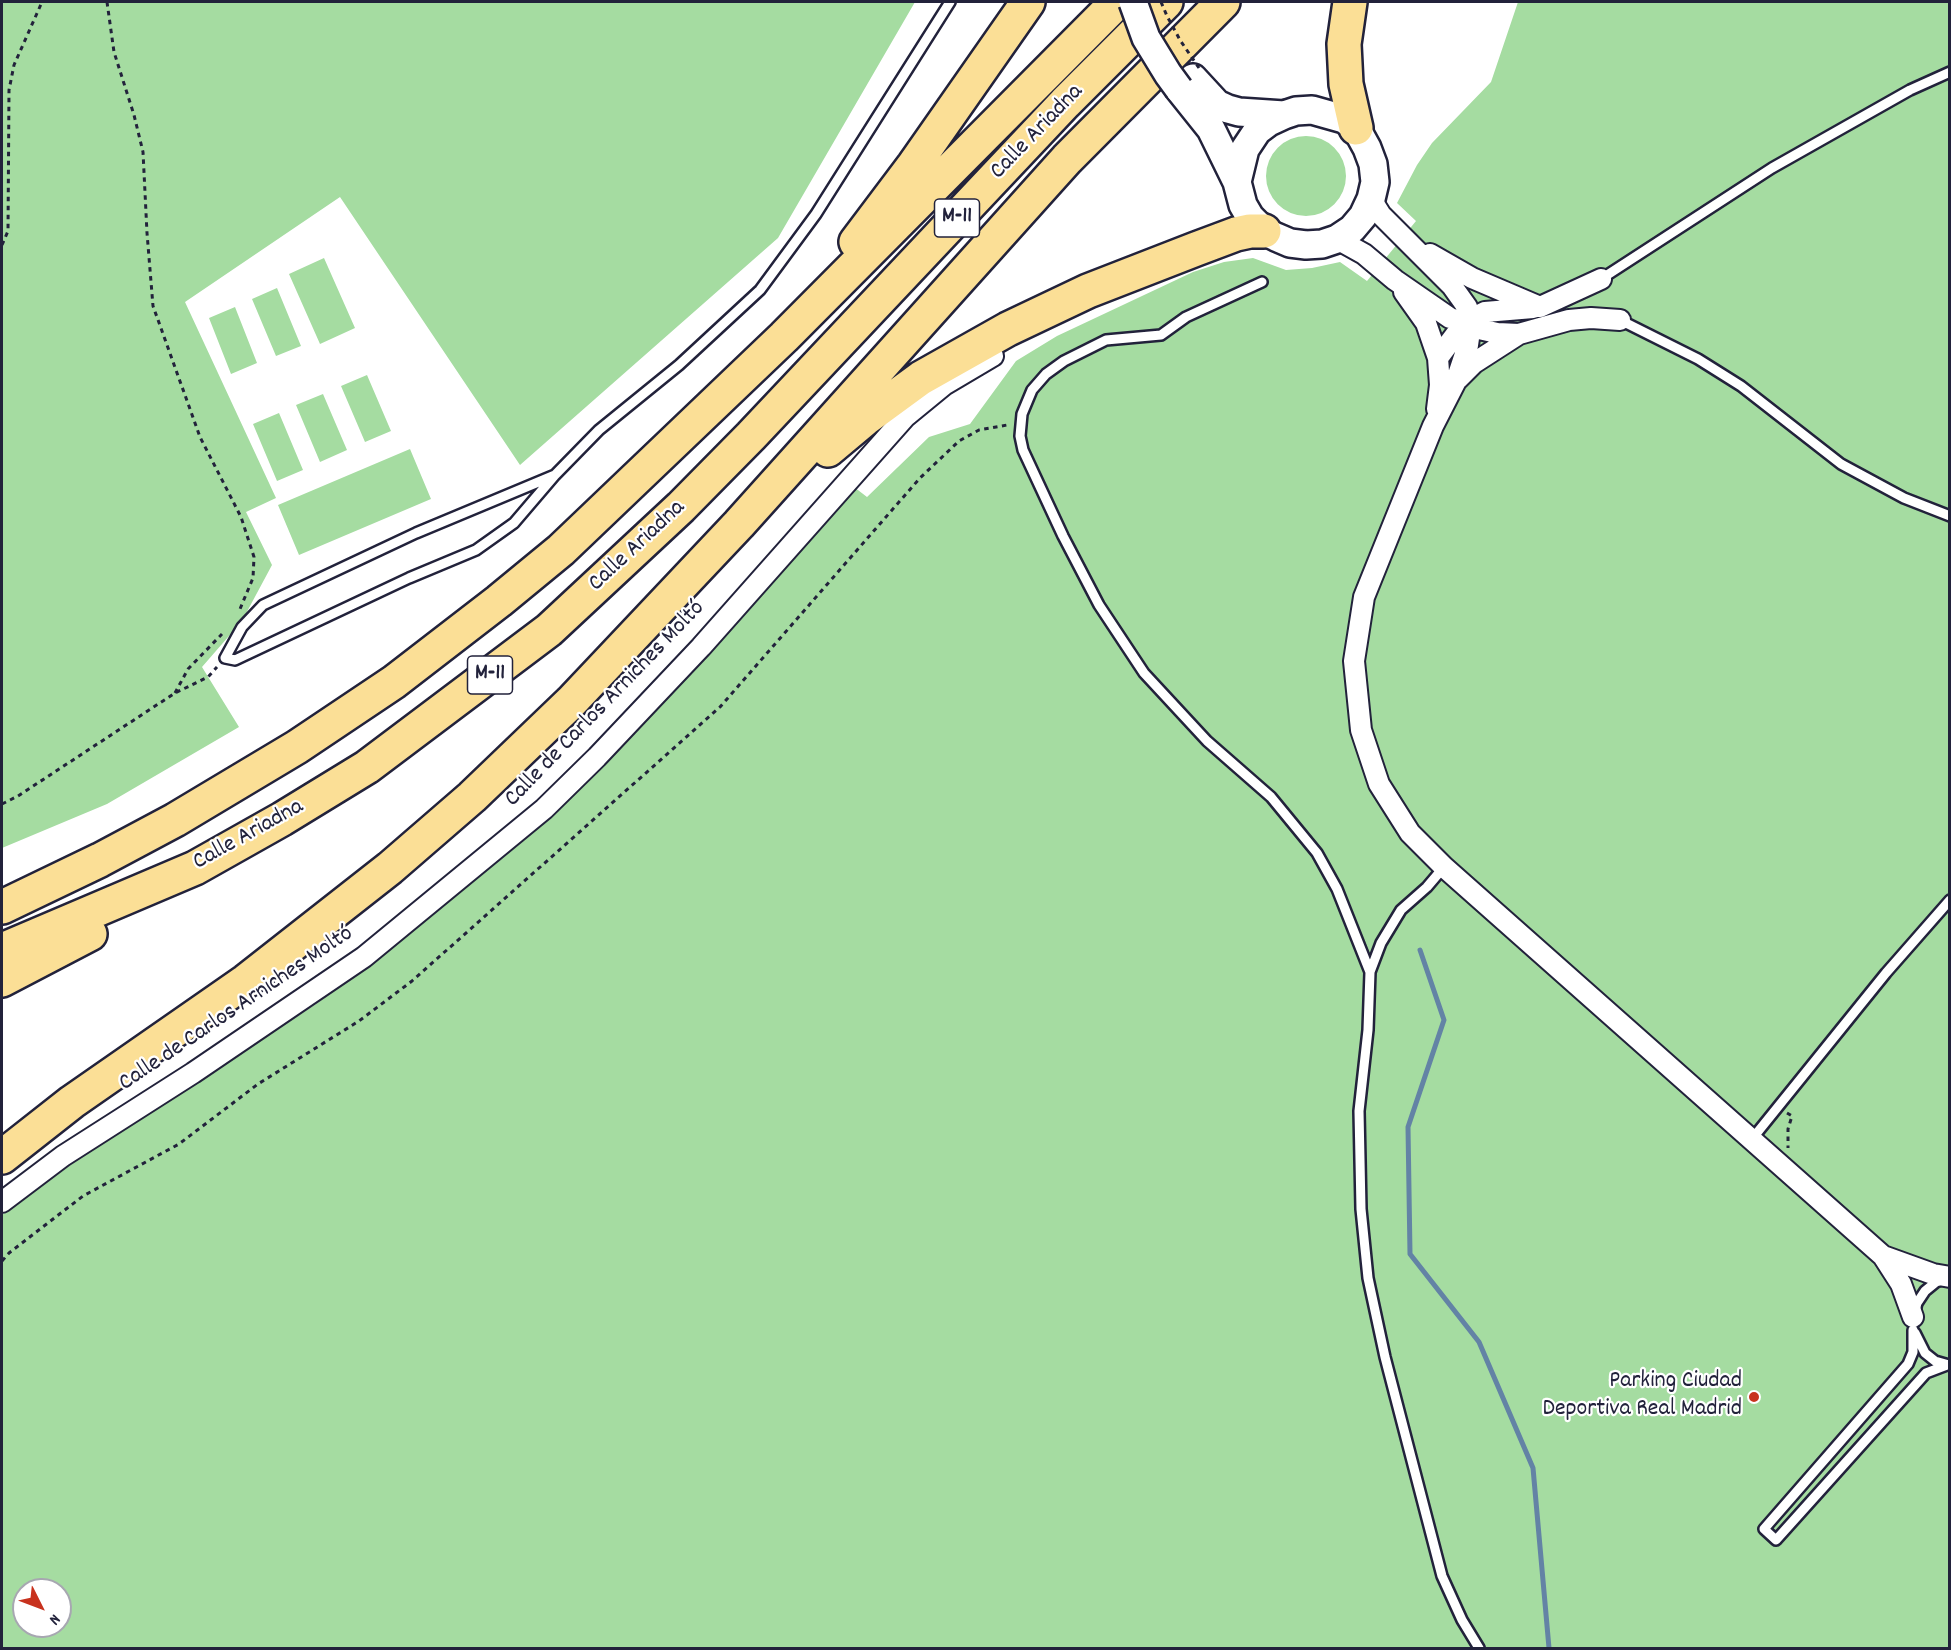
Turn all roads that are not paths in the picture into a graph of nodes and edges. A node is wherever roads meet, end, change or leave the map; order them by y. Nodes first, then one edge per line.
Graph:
1 (950, 2) edge
2 (1028, 2) edge
3 (1117, 2) edge
4 (1133, 2) edge
5 (1149, 2) edge
6 (1166, 2) edge
7 (1223, 2) edge
8 (1350, 2) edge
9 (1950, 72) edge
10 (1190, 78) junction
11 (1284, 115) junction
12 (1356, 128) junction
13 (1237, 182) junction
14 (1371, 199) junction
15 (1264, 231) junction
16 (1337, 239) junction
17 (1407, 240) junction
18 (1196, 249) junction
19 (1600, 279) junction
20 (1395, 280) junction
21 (1262, 282) dead end
22 (1589, 307) junction
23 (1540, 308) junction
24 (1620, 320) junction
25 (1471, 324) junction
26 (1519, 334) junction
27 (784, 337) junction
28 (1438, 358) junction
29 (1456, 381) junction
30 (1433, 426) junction
31 (555, 475) junction
32 (1950, 516) edge
33 (739, 524) junction
34 (1444, 867) junction
35 (195, 868) junction
36 (1950, 900) edge
37 (6, 904) edge
38 (2, 950) edge
39 (1370, 972) junction
40 (2, 980) edge
41 (72, 1102) junction
42 (2, 1136) edge
43 (1752, 1139) junction
44 (2, 1157) edge
45 (2, 1202) edge
46 (1883, 1256) junction
47 (1950, 1277) edge
48 (1913, 1323) junction
49 (1948, 1365) edge
50 (1479, 1648) edge

1 - 31 lane
2 - 27 highway
3 - 27 highway, Calle Ariadna / M-11
4 - 10 street, bridge
5 - 10 street
6 - 35 highway, Calle Ariadna / M-11
7 - 33 highway
8 - 12 highway
9 - 19 lane
10 - 11 street
10 - 13 street
11 - 12 street
11 - 13 street
12 - 14 street
13 - 15 street
14 - 16 street
14 - 17 street
15 - 16 street
15 - 18 highway
16 - 20 street
17 - 23 street
17 - 25 street
18 - 33 highway
18 - 45 street, Calle de Carlos Arniches Moltó
19 - 22 street
19 - 23 street
20 - 25 street
20 - 28 street
21 - 39 lane
22 - 23 street
22 - 24 street
23 - 25 street
24 - 26 street
24 - 32 lane
25 - 26 street
25 - 28 street
25 - 29 street
26 - 29 street
27 - 37 highway, Calle Ariadna / M-11
28 - 30 street
29 - 30 street
30 - 34 street
31 - 31 lane
33 - 41 highway
34 - 39 lane
34 - 43 street
35 - 38 highway, Calle Ariadna / M-11
35 - 40 highway
36 - 43 lane
39 - 50 lane
41 - 42 highway
41 - 44 highway
43 - 46 street
46 - 47 street
46 - 48 street
47 - 48 lane
48 - 49 lane
48 - 49 lane

